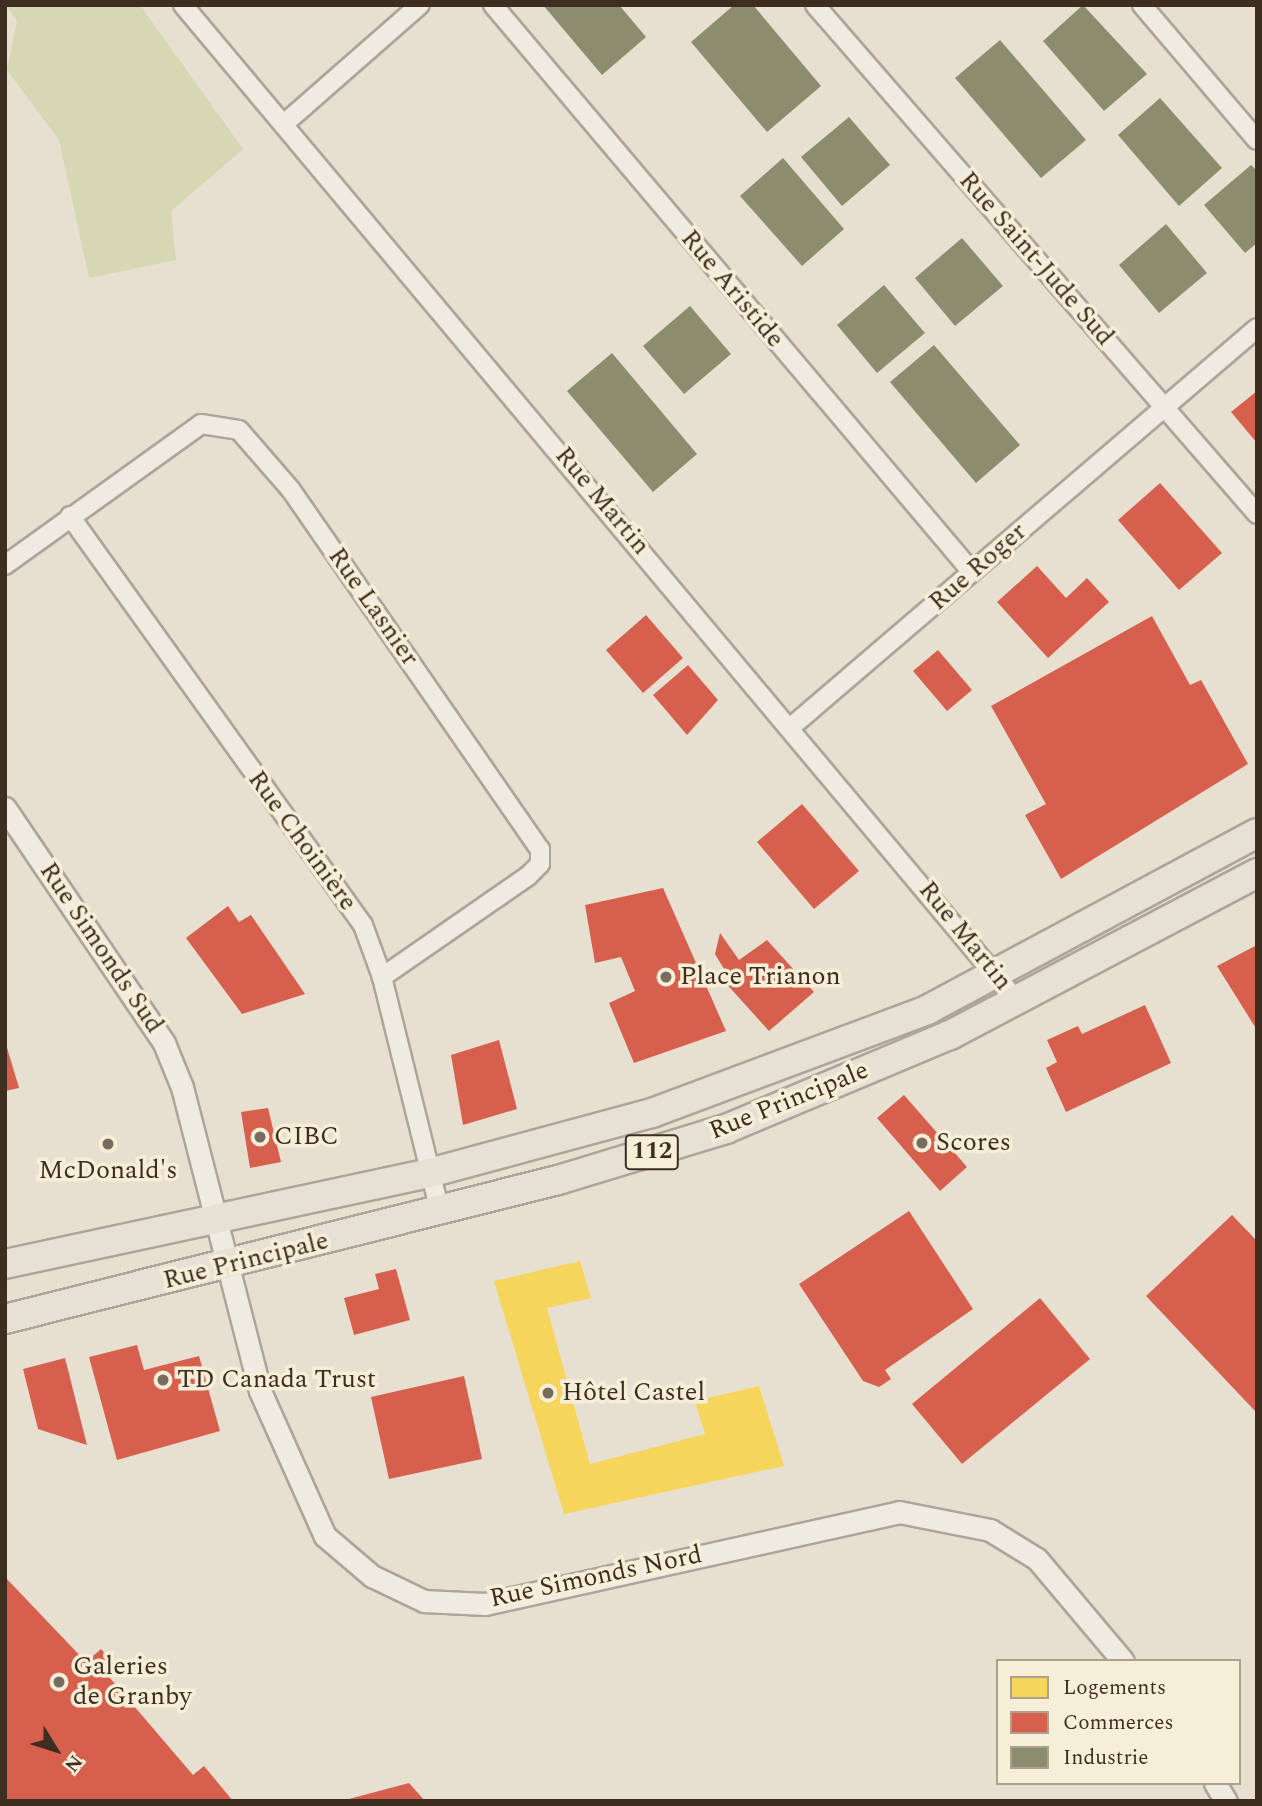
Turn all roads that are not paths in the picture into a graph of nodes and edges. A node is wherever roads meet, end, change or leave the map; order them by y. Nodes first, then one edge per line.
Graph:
1 (183, 5) edge
2 (420, 5) edge
3 (492, 5) edge
4 (816, 5) edge
5 (1142, 5) edge
6 (285, 123) junction
7 (1257, 140) edge
8 (1257, 328) edge
9 (1165, 407) junction
10 (1257, 514) edge
11 (70, 516) junction
12 (5, 565) edge
13 (972, 572) junction
14 (791, 727) junction
15 (5, 808) edge
16 (1257, 833) edge
17 (1257, 873) edge
18 (998, 973) junction
19 (382, 977) junction
20 (1017, 1001) junction
21 (429, 1173) junction
22 (440, 1211) junction
23 (215, 1217) junction
24 (5, 1264) edge
25 (227, 1266) junction
26 (5, 1319) edge
27 (1122, 1659) edge
28 (1216, 1785) edge
29 (1226, 1801) edge

1 - 6 street, Rue Martin
2 - 6 street
3 - 13 street, Rue Aristide
4 - 9 street, Rue Saint-Jude Sud
5 - 7 street
6 - 14 street, Rue Martin
8 - 9 street, Rue Roger
9 - 10 street, Rue Saint-Jude Sud
9 - 13 street, Rue Roger
11 - 12 street, Rue Lasnier
11 - 19 street, Rue Choinière
11 - 19 street, Rue Lasnier
13 - 14 street, Rue Roger
14 - 18 street, Rue Martin
15 - 23 street, Rue Simonds Sud
16 - 18 main road, Rue Principale / 112
17 - 20 main road, Rue Principale / 112
18 - 20 street, Rue Martin
18 - 21 main road, Rue Principale / 112
19 - 21 street, Rue Choinière
20 - 22 main road, Rue Principale / 112
21 - 22 street, Rue Choinière
21 - 23 main road, Rue Principale / 112
22 - 25 main road, Rue Principale / 112
23 - 24 main road, Rue Principale / 112
23 - 25 street, Rue Simonds Nord
25 - 26 main road, Rue Principale / 112
25 - 27 street, Rue Simonds Nord
28 - 29 street

